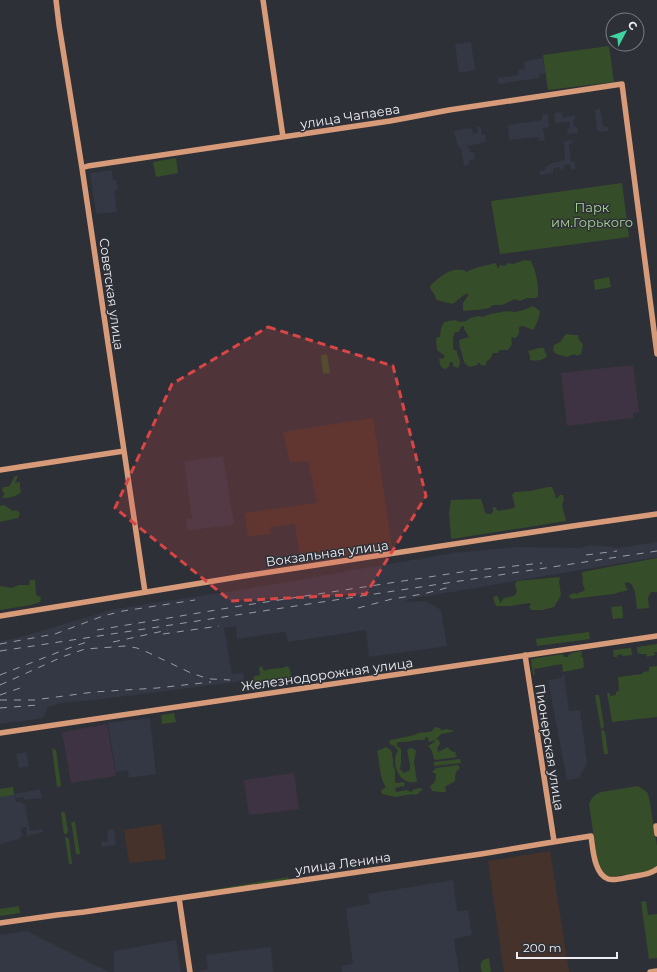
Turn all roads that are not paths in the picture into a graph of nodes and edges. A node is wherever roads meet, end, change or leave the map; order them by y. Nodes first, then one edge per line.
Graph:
1 (56, 0) edge
2 (263, 0) edge
3 (283, 137) junction
4 (82, 168) junction
5 (656, 342) edge
6 (657, 354) edge
7 (124, 451) junction
8 (0, 470) edge
9 (657, 514) edge
10 (145, 592) junction
11 (0, 616) edge
12 (657, 636) edge
13 (525, 655) junction
14 (0, 733) edge
15 (657, 826) edge
16 (657, 834) edge
17 (554, 842) junction
18 (657, 869) edge
19 (179, 898) junction
20 (0, 923) edge
21 (657, 971) edge
22 (190, 972) edge
23 (650, 972) edge

1 - 4 street, Советская улица
2 - 3 street
3 - 4 street, улица Чапаева
3 - 5 street, улица Чапаева
4 - 7 street, Советская улица
5 - 6 street
7 - 8 street
7 - 10 street, Советская улица
9 - 10 street, Вокзальная улица
10 - 11 street, Вокзальная улица
12 - 13 street, Железнодорожная улица
13 - 14 street, Железнодорожная улица
13 - 17 street, Пионерская улица
15 - 16 street
17 - 18 street, улица Ленина
17 - 19 street, улица Ленина
19 - 20 street, улица Ленина
19 - 22 street
21 - 23 street

